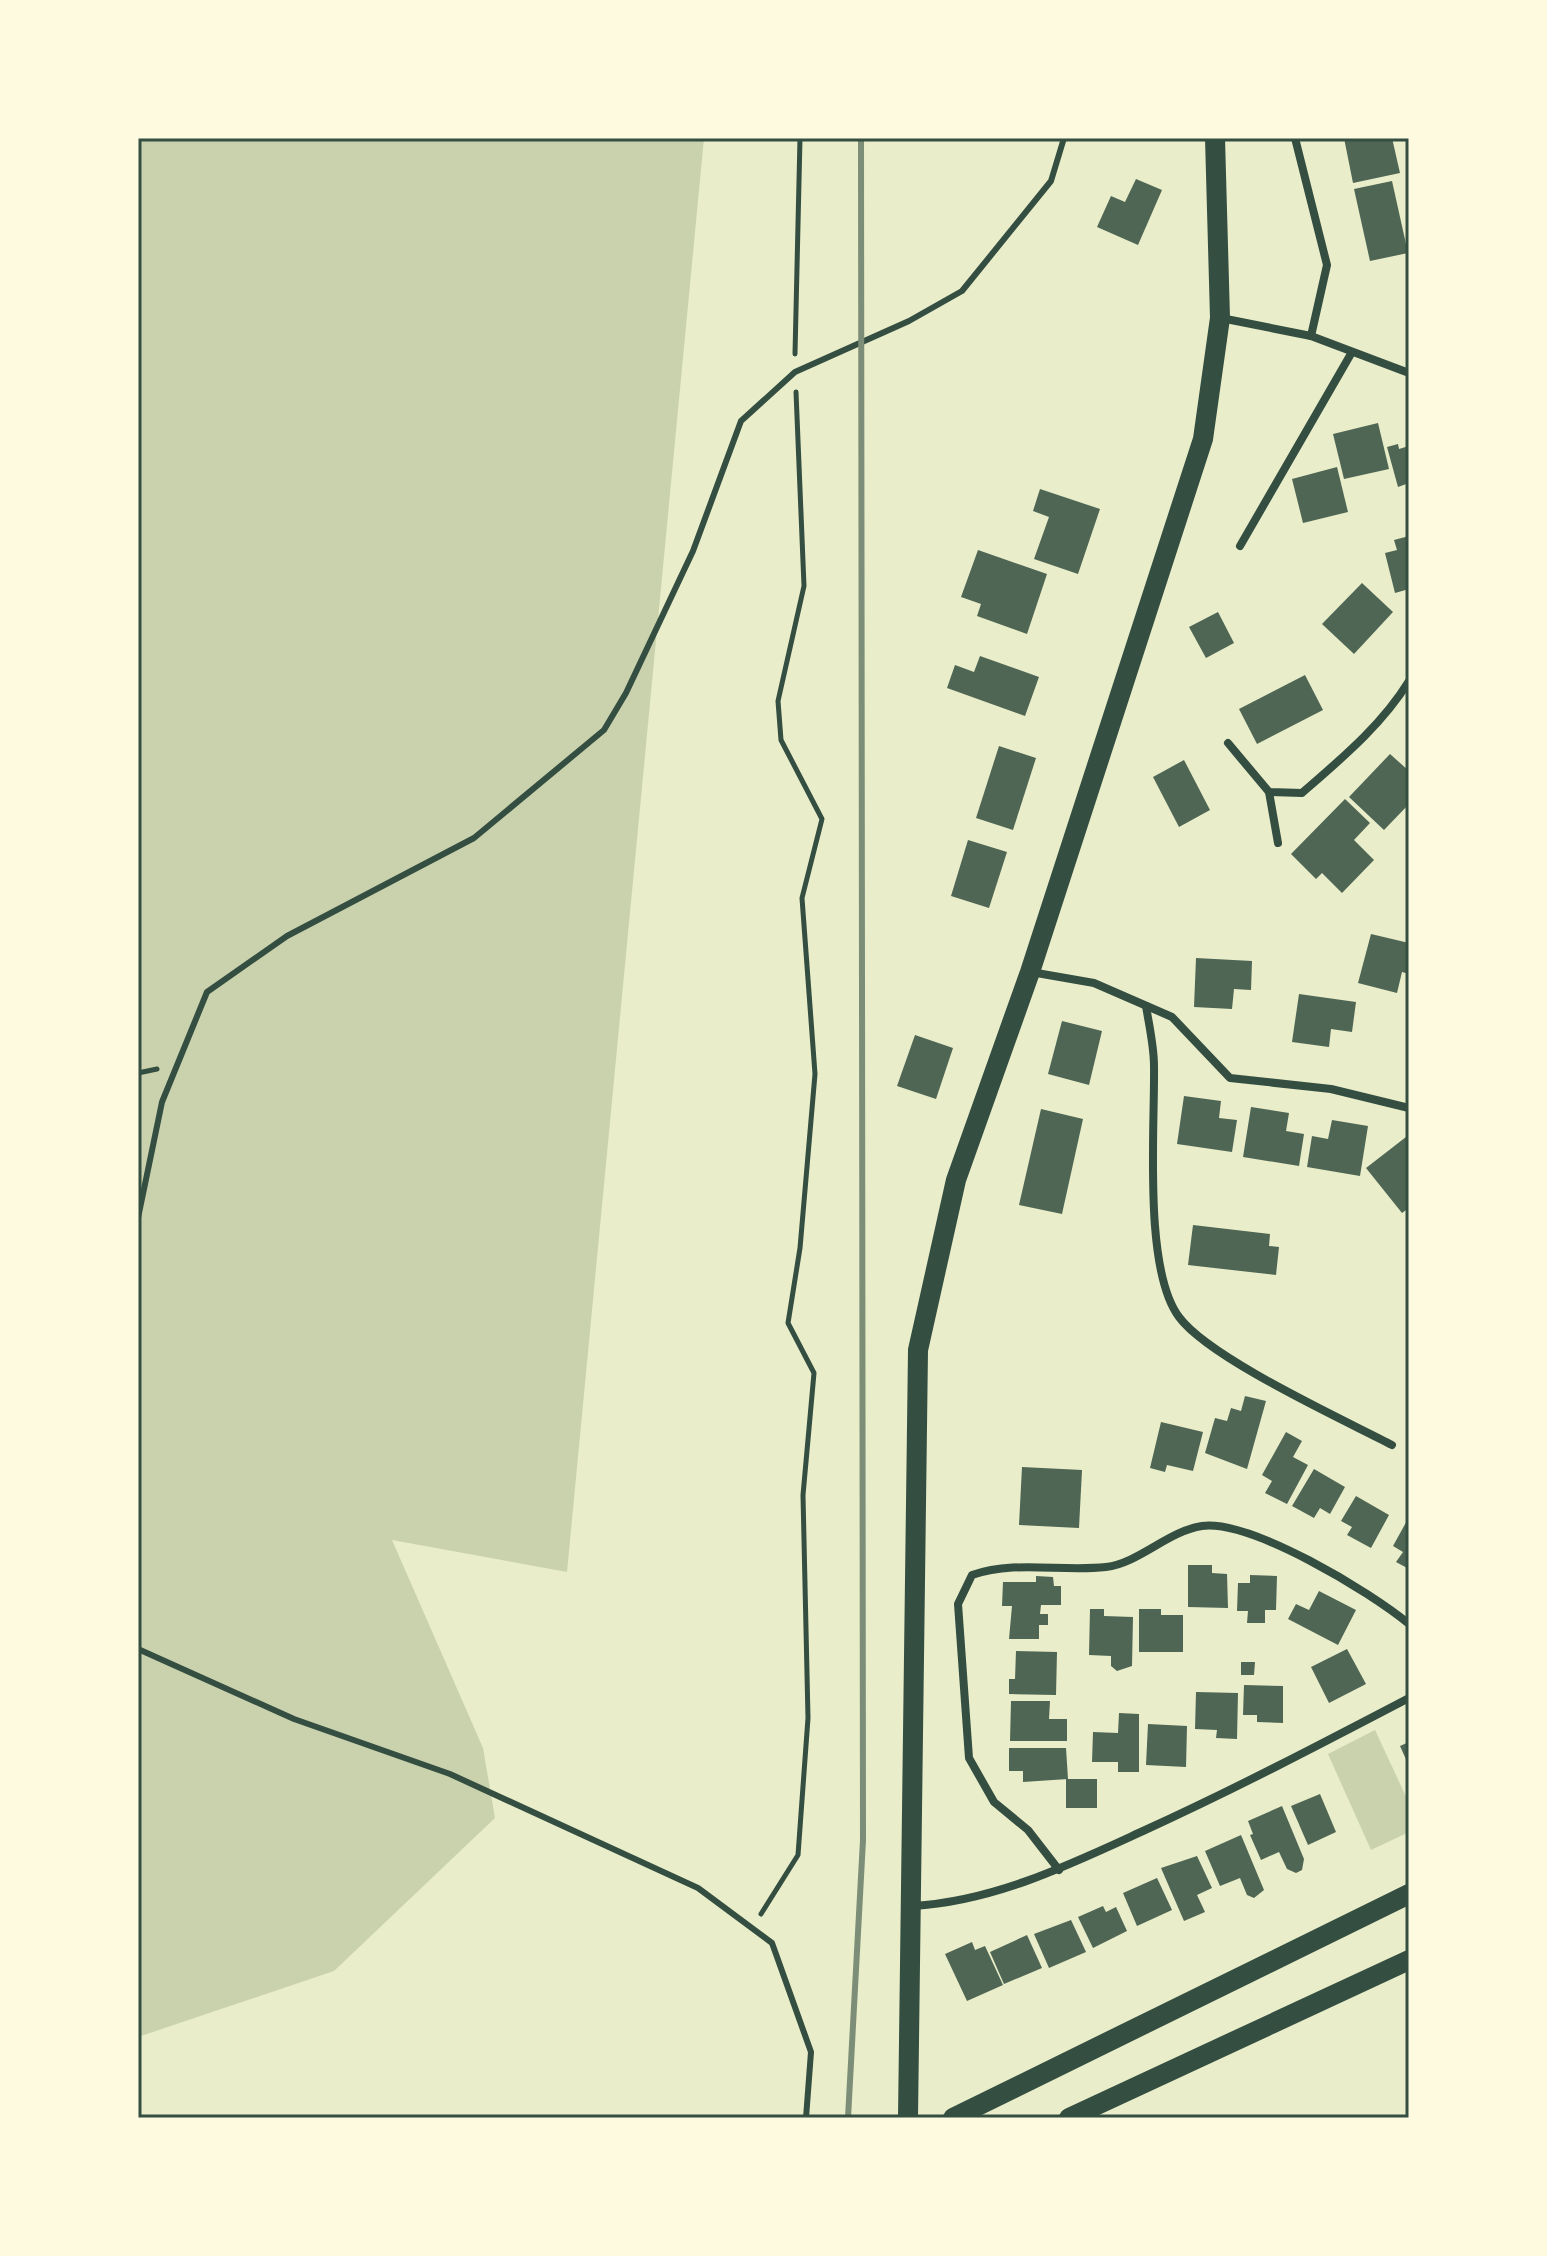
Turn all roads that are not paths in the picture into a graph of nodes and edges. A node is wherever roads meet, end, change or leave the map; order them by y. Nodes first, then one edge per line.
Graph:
1 (1064, 138) edge
2 (1215, 138) edge
3 (1295, 138) edge
4 (1220, 318) junction
5 (1311, 336) junction
6 (1352, 352) junction
7 (1409, 373) edge
8 (1240, 546) dead end
9 (1409, 681) edge
10 (1228, 743) dead end
11 (1269, 792) junction
12 (1278, 843) dead end
13 (1030, 972) junction
14 (1146, 1006) junction
15 (1409, 1108) edge
16 (138, 1218) edge
17 (1392, 1445) dead end
18 (1409, 1624) edge
19 (138, 1649) edge
20 (1409, 1698) edge
21 (1059, 1870) junction
22 (1409, 1894) edge
23 (913, 1906) junction
24 (1409, 1960) edge
25 (806, 2118) edge
26 (908, 2118) edge
27 (953, 2118) edge
28 (1069, 2118) edge

1 - 16 lane
2 - 4 main road
3 - 5 street
4 - 5 street
4 - 13 main road
5 - 6 street
6 - 7 street
6 - 8 street
9 - 11 street
10 - 11 street
11 - 12 street
13 - 14 street
13 - 23 main road
14 - 15 street
14 - 17 street
18 - 21 street
19 - 25 lane
20 - 21 street
21 - 23 street
22 - 27 main road
23 - 26 main road
24 - 28 main road

